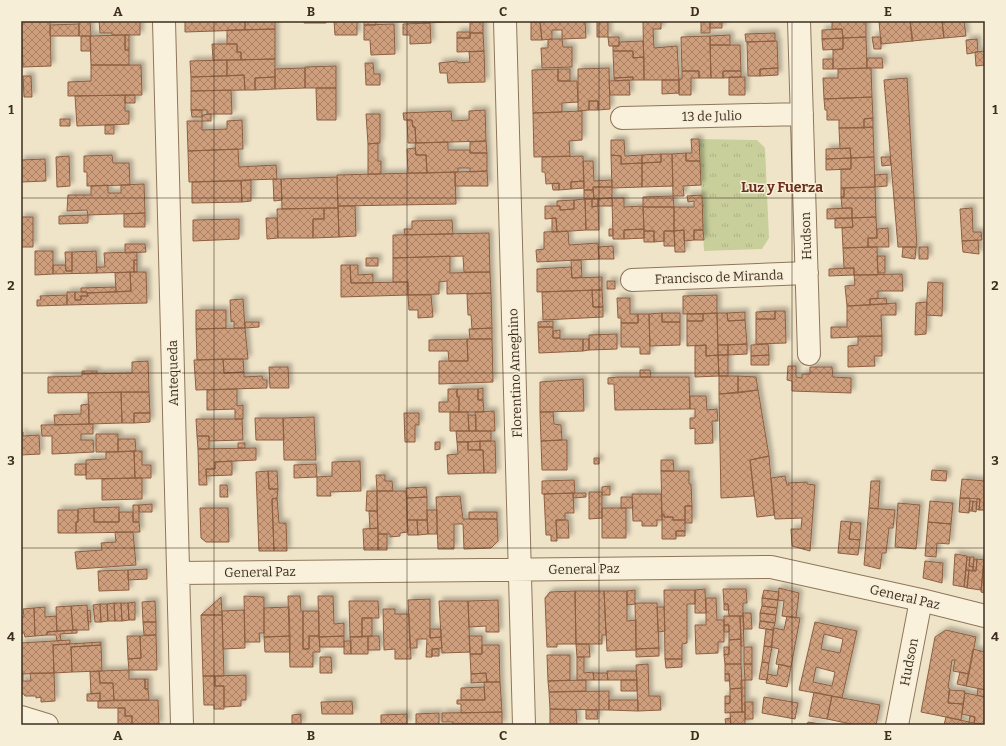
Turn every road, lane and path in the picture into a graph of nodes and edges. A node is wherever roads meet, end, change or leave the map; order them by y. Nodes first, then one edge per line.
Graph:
1 (164, 21) edge
2 (505, 21) edge
3 (799, 21) edge
4 (802, 114) junction
5 (622, 118) dead end
6 (807, 273) junction
7 (632, 280) dead end
8 (809, 354) dead end
9 (520, 570) junction
10 (178, 573) junction
11 (921, 600) junction
12 (985, 616) edge
13 (21, 716) edge
14 (47, 725) edge
15 (182, 725) edge
16 (524, 725) edge
17 (897, 725) edge

1 - 10 street, Antequeda
2 - 9 street, Florentino Ameghino
3 - 4 street, Hudson
4 - 5 street, 13 de Julio
4 - 6 street, Hudson
6 - 7 street, Francisco de Miranda
6 - 8 street, Hudson
9 - 10 street, General Paz
9 - 11 street, General Paz
9 - 16 street, Florentino Ameghino
10 - 15 street, Antequeda
11 - 12 street, General Paz
11 - 17 street, Hudson
13 - 14 street

